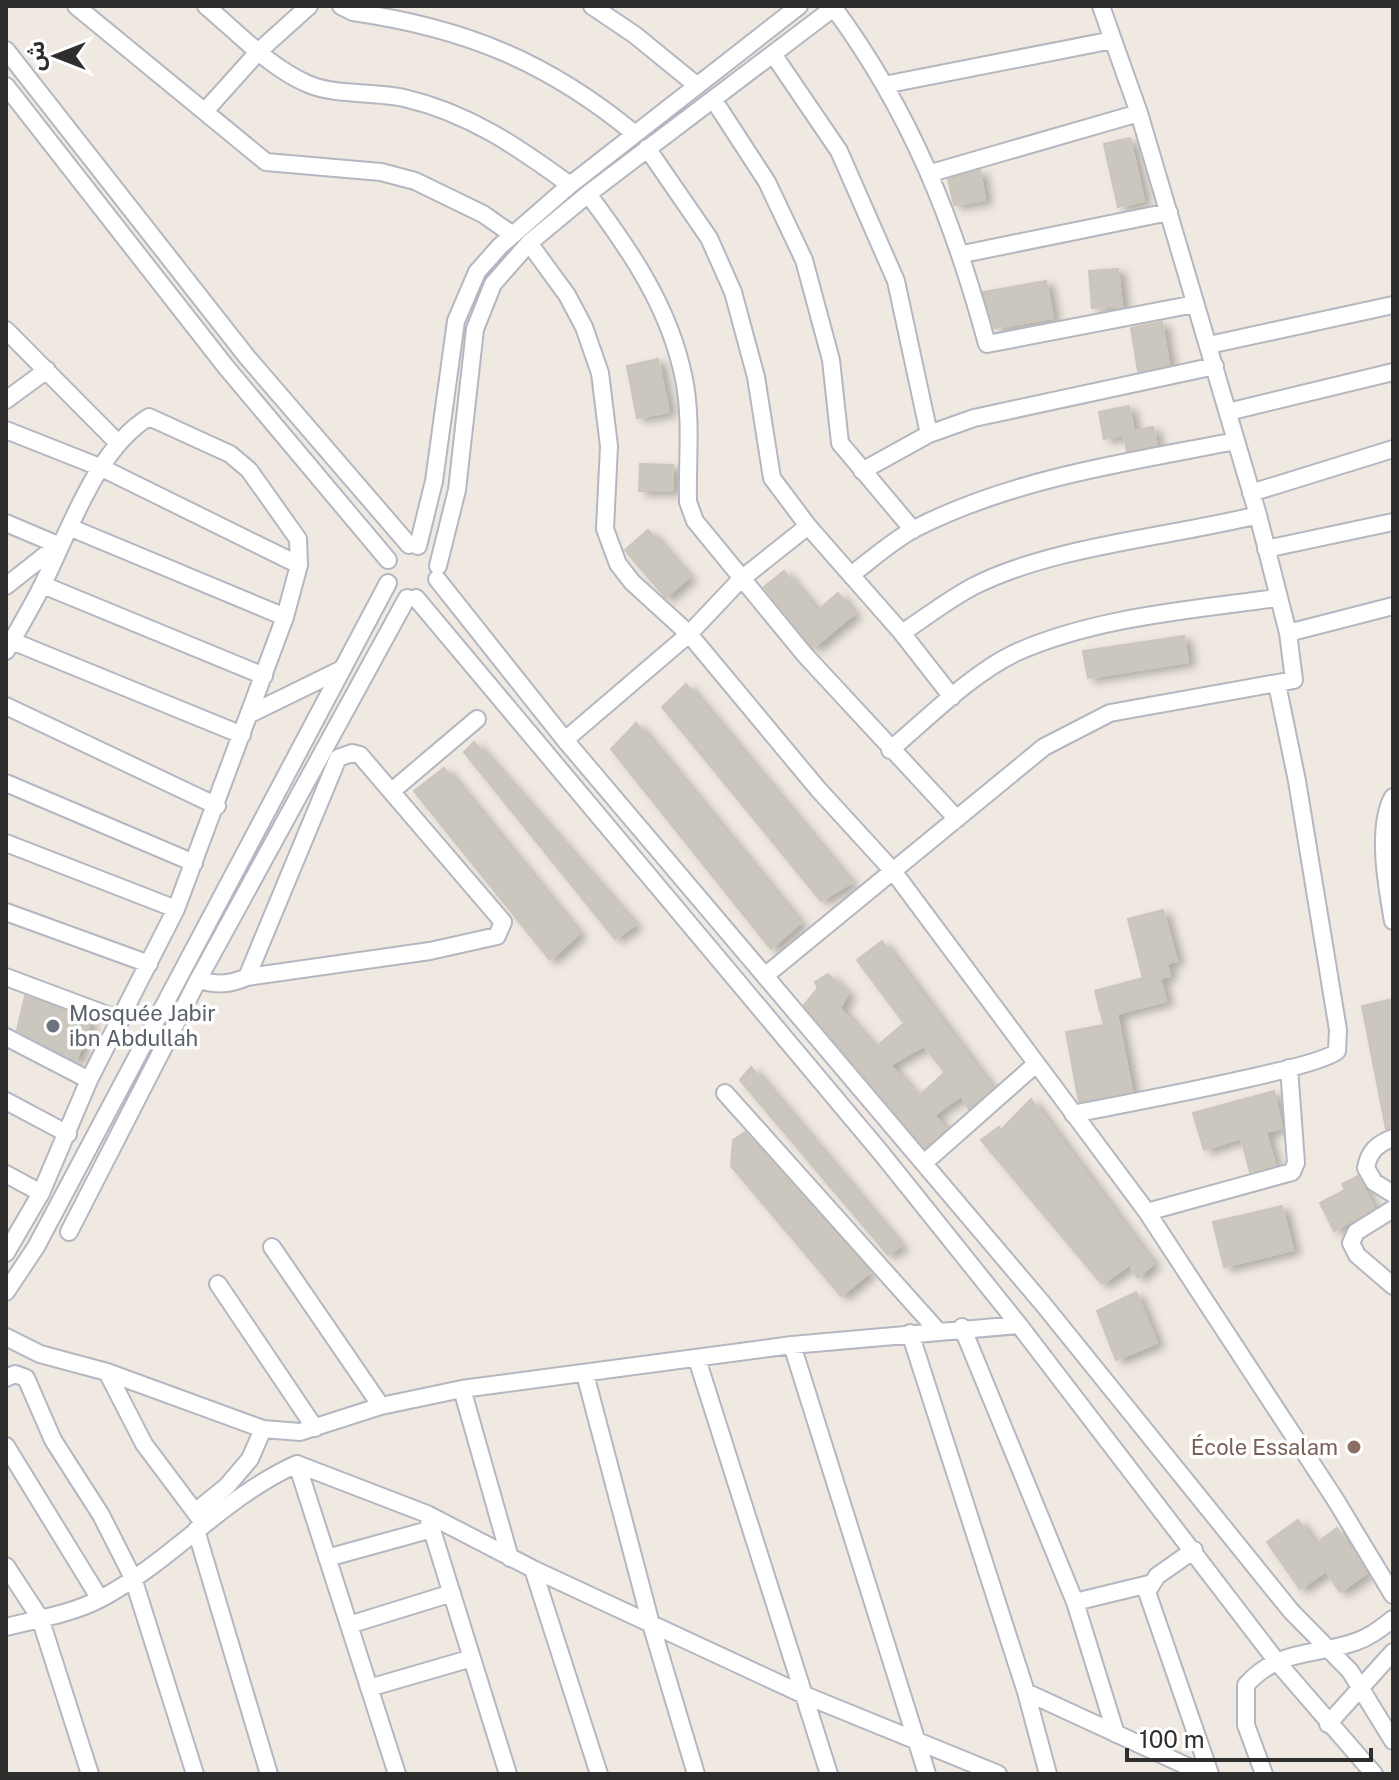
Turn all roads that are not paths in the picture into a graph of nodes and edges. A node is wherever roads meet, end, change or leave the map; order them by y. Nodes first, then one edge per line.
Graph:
1 (76, 6) edge
2 (206, 6) edge
3 (309, 6) edge
4 (341, 6) edge
5 (592, 6) edge
6 (799, 6) edge
7 (1101, 6) edge
8 (835, 7) edge
9 (1113, 40) junction
10 (6, 50) edge
11 (259, 51) junction
12 (773, 54) junction
13 (695, 84) junction
14 (884, 85) junction
15 (6, 86) edge
16 (713, 99) junction
17 (206, 110) junction
18 (1139, 113) junction
19 (635, 134) junction
20 (647, 148) junction
21 (931, 173) junction
22 (570, 185) junction
23 (588, 194) junction
24 (1169, 212) junction
25 (513, 235) junction
26 (529, 243) junction
27 (963, 254) junction
28 (1195, 304) junction
29 (1393, 305) edge
30 (6, 330) edge
31 (1209, 345) junction
32 (1215, 366) junction
33 (47, 370) junction
34 (1393, 372) edge
35 (6, 400) edge
36 (1228, 412) junction
37 (6, 430) edge
38 (929, 434) junction
39 (1236, 441) junction
40 (117, 442) junction
41 (1393, 449) edge
42 (102, 468) junction
43 (862, 471) junction
44 (1251, 493) junction
45 (1258, 515) junction
46 (1393, 522) edge
47 (6, 523) edge
48 (808, 526) junction
49 (69, 527) junction
50 (913, 530) junction
51 (58, 545) junction
52 (413, 546) junction
53 (1266, 549) junction
54 (388, 560) junction
55 (299, 565) junction
56 (438, 573) junction
57 (851, 575) junction
58 (740, 580) junction
59 (388, 583) junction
60 (43, 585) junction
61 (6, 586) edge
62 (411, 598) junction
63 (1277, 598) junction
64 (1393, 606) edge
65 (285, 617) junction
66 (902, 633) junction
67 (1288, 633) junction
68 (689, 634) junction
69 (9, 646) edge
70 (340, 670) junction
71 (264, 676) junction
72 (1277, 684) junction
73 (952, 697) junction
74 (6, 706) edge
75 (250, 714) junction
76 (477, 719) dead end
77 (242, 735) junction
78 (565, 740) junction
79 (890, 750) junction
80 (6, 783) edge
81 (392, 791) junction
82 (1393, 797) edge
83 (217, 806) junction
84 (957, 819) junction
85 (6, 843) edge
86 (1389, 844) edge
87 (194, 863) junction
88 (893, 871) junction
89 (176, 909) junction
90 (6, 912) edge
91 (1393, 921) edge
92 (149, 964) junction
93 (766, 975) junction
94 (6, 977) edge
95 (247, 977) junction
96 (198, 980) junction
97 (121, 1020) junction
98 (6, 1037) edge
99 (1036, 1064) junction
100 (1289, 1068) junction
101 (89, 1080) junction
102 (725, 1093) dead end
103 (6, 1101) edge
104 (1073, 1114) junction
105 (68, 1134) junction
106 (1393, 1138) edge
107 (924, 1163) junction
108 (6, 1174) edge
109 (41, 1193) junction
110 (1393, 1194) edge
111 (1393, 1209) edge
112 (1147, 1212) junction
113 (69, 1232) dead end
114 (272, 1247) dead end
115 (7, 1249) edge
116 (218, 1284) dead end
117 (1393, 1286) edge
118 (6, 1292) edge
119 (1019, 1325) junction
120 (962, 1327) junction
121 (937, 1330) junction
122 (910, 1333) junction
123 (6, 1337) edge
124 (792, 1345) junction
125 (40, 1354) junction
126 (697, 1359) junction
127 (107, 1372) junction
128 (585, 1374) junction
129 (6, 1378) edge
130 (26, 1378) junction
131 (462, 1389) junction
132 (381, 1406) junction
133 (315, 1428) junction
134 (263, 1429) junction
135 (6, 1446) edge
136 (297, 1464) junction
137 (198, 1522) junction
138 (430, 1522) junction
139 (1194, 1550) junction
140 (327, 1558) junction
141 (510, 1558) junction
142 (6, 1566) edge
143 (533, 1569) junction
144 (133, 1578) junction
145 (1149, 1584) junction
146 (452, 1593) junction
147 (1393, 1595) edge
148 (100, 1599) junction
149 (1075, 1602) junction
150 (40, 1618) junction
151 (1393, 1619) edge
152 (651, 1624) junction
153 (349, 1625) junction
154 (6, 1627) edge
155 (1326, 1648) junction
156 (1393, 1652) edge
157 (472, 1658) junction
158 (1278, 1663) junction
159 (369, 1688) junction
160 (1361, 1689) junction
161 (1026, 1692) junction
162 (802, 1694) junction
163 (1328, 1724) junction
164 (1116, 1734) junction
165 (917, 1741) junction
166 (1393, 1741) edge
167 (90, 1774) edge
168 (195, 1774) edge
169 (269, 1774) edge
170 (397, 1774) edge
171 (508, 1774) edge
172 (599, 1774) edge
173 (696, 1774) edge
174 (829, 1774) edge
175 (927, 1774) edge
176 (998, 1774) edge
177 (1048, 1774) edge
178 (1207, 1774) edge
179 (1264, 1774) edge
180 (1374, 1774) edge

1 - 17 street
2 - 11 street
3 - 11 street
4 - 19 street
5 - 13 street
6 - 13 street
7 - 9 street
8 - 12 street
8 - 14 street
9 - 14 street
9 - 18 street
10 - 52 street
11 - 17 street
11 - 22 street
12 - 16 street
12 - 38 street
13 - 19 street
14 - 21 street
15 - 54 street
16 - 20 street
16 - 43 street
17 - 25 street
18 - 21 street
18 - 24 street
19 - 22 street
20 - 23 street
20 - 48 street
21 - 27 street
22 - 25 street
23 - 26 street
23 - 58 street
24 - 27 street
24 - 28 street
25 - 52 street
26 - 56 street
26 - 68 street
27 - 28 street
28 - 31 street
29 - 31 street
30 - 33 street
31 - 32 street
32 - 36 street
32 - 38 street
33 - 35 street
33 - 40 street
34 - 36 street
36 - 39 street
37 - 42 street
38 - 43 street
39 - 44 street
39 - 50 street
40 - 42 street
40 - 55 street
41 - 44 street
42 - 49 street
42 - 55 street
43 - 50 street
44 - 45 street
45 - 53 street
45 - 66 street
46 - 53 street
47 - 51 street
48 - 57 street
48 - 58 street
49 - 51 street
49 - 65 street
50 - 57 street
51 - 60 street
51 - 61 street
52 - 54 street
52 - 56 street
53 - 63 street
54 - 59 street
55 - 65 street
56 - 62 street
56 - 78 street
57 - 66 street
58 - 68 street
58 - 79 street
59 - 62 street
59 - 70 street
60 - 69 street
60 - 71 street
62 - 96 street
62 - 119 street
63 - 67 street
63 - 73 street
64 - 67 street
65 - 71 street
66 - 73 street
67 - 72 street
68 - 78 street
68 - 88 street
69 - 77 street
70 - 75 street
70 - 118 street
71 - 75 street
72 - 84 street
72 - 100 street
73 - 79 street
74 - 83 street
75 - 77 street
76 - 81 street
77 - 83 street
78 - 93 street
79 - 84 street
80 - 87 street
81 - 95 street
81 - 95 street
82 - 86 street
83 - 87 street
84 - 88 street
85 - 89 street
86 - 91 street
87 - 89 street
88 - 93 street
88 - 99 street
89 - 92 street
90 - 92 street
92 - 97 street
93 - 107 street
94 - 97 street
95 - 96 street
96 - 113 street
97 - 101 street
98 - 101 street
99 - 104 street
99 - 107 street
100 - 104 street
100 - 112 street
101 - 105 street
102 - 121 street
103 - 105 street
104 - 112 street
105 - 109 street
106 - 110 street
107 - 155 street
108 - 109 street
109 - 115 street
111 - 117 street
112 - 147 street
114 - 132 street
116 - 133 street
119 - 120 street
119 - 139 street
120 - 121 street
120 - 149 street
121 - 122 street
122 - 124 street
122 - 161 street
123 - 125 street
124 - 126 street
124 - 165 street
125 - 127 street
125 - 130 street
126 - 128 street
126 - 162 street
127 - 134 street
127 - 137 street
128 - 131 street
128 - 152 street
129 - 130 street
130 - 144 street
131 - 132 street
131 - 141 street
132 - 133 street
133 - 134 street
134 - 137 street
135 - 148 street
136 - 137 street
136 - 138 street
136 - 140 street
137 - 144 street
137 - 169 street
138 - 140 street
138 - 141 street
138 - 146 street
139 - 145 street
139 - 158 street
140 - 153 street
141 - 143 street
142 - 150 street
143 - 152 street
143 - 172 street
144 - 148 street
144 - 168 street
145 - 149 street
145 - 178 street
146 - 153 street
146 - 157 street
148 - 150 street
149 - 164 street
150 - 154 street
150 - 167 street
151 - 155 street
152 - 162 street
152 - 173 street
153 - 159 street
155 - 158 street
155 - 160 street
156 - 160 street
157 - 159 street
157 - 171 street
158 - 163 street
158 - 179 street
159 - 170 street
160 - 163 street
160 - 166 street
161 - 164 street
161 - 177 street
162 - 165 street
162 - 174 street
163 - 180 street
164 - 178 street
165 - 175 street
165 - 176 street

